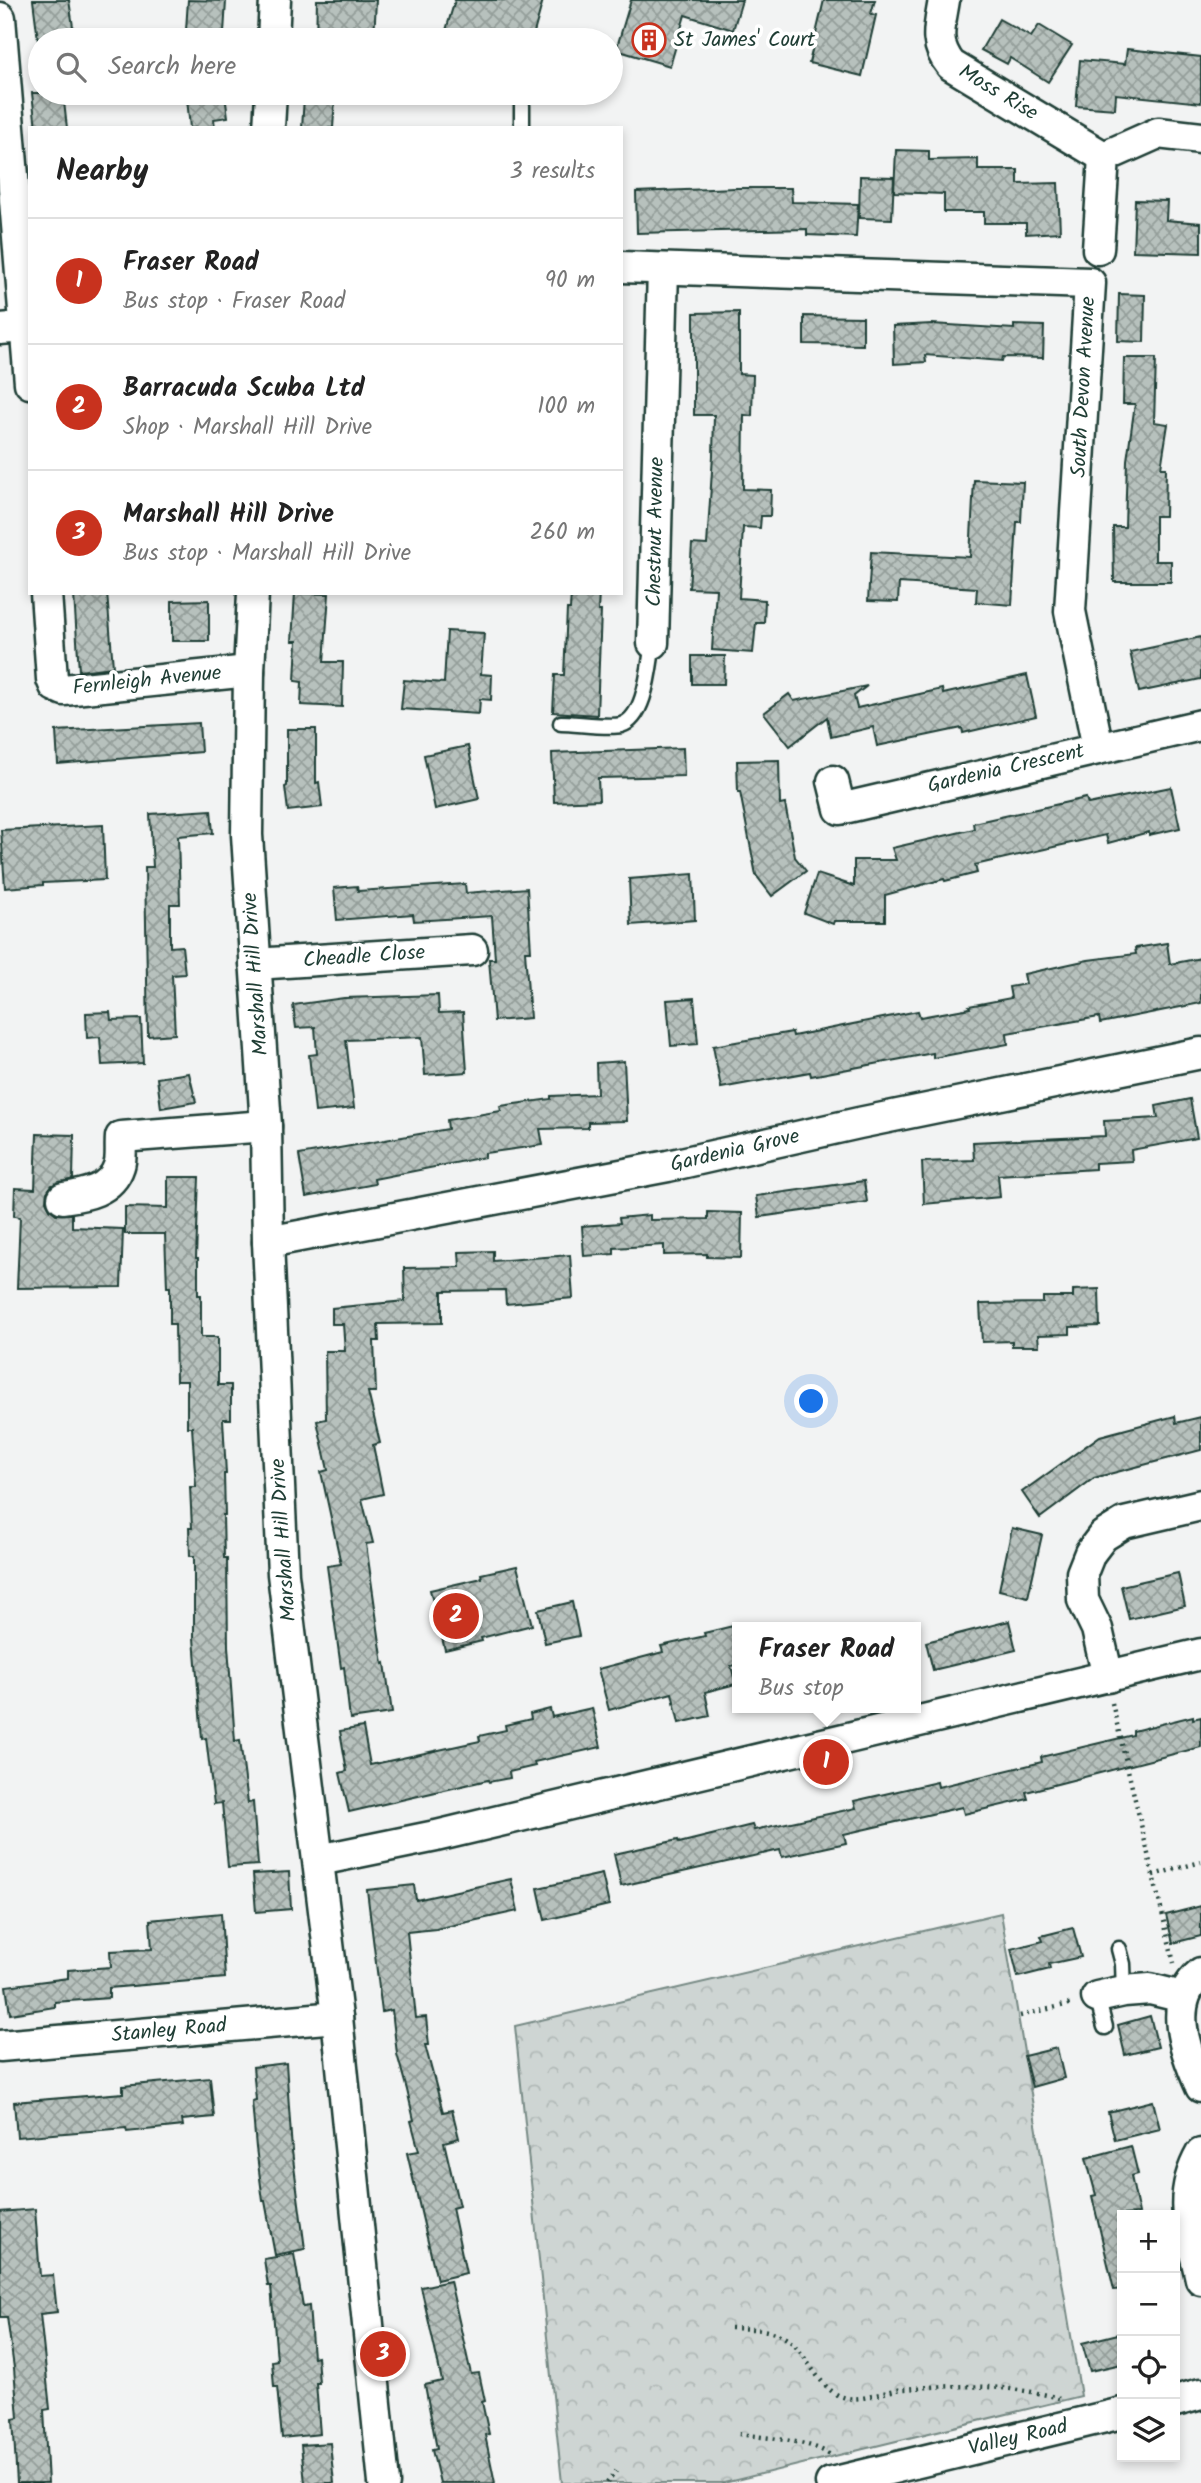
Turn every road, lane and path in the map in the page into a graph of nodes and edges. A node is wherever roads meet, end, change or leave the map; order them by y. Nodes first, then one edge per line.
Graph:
1 (275, 0) edge
2 (944, 0) edge
3 (0, 18) edge
4 (274, 28) edge
5 (270, 105) edge
6 (522, 105) dead end
7 (269, 126) edge
8 (522, 126) edge
9 (1201, 138) edge
10 (1104, 157) junction
11 (1098, 249) dead end
12 (623, 267) edge
13 (663, 269) junction
14 (13, 328) edge
15 (28, 377) edge
16 (46, 595) edge
17 (253, 595) edge
18 (653, 643) joint
19 (249, 671) junction
20 (561, 723) dead end
21 (1201, 725) edge
22 (1098, 748) junction
23 (833, 780) dead end
24 (472, 950) dead end
25 (256, 964) junction
26 (1201, 1053) edge
27 (266, 1126) junction
28 (62, 1198) dead end
29 (268, 1242) junction
30 (1201, 1505) edge
31 (1201, 1654) edge
32 (1107, 1677) junction
33 (319, 1860) junction
34 (1201, 1862) edge
35 (1153, 1875) junction
36 (1119, 1949) dead end
37 (1191, 1984) edge
38 (1111, 1994) junction
39 (1020, 2016) dead end
40 (338, 2017) junction
41 (1105, 2027) dead end
42 (0, 2046) edge
43 (1201, 2087) edge
44 (1201, 2154) edge
45 (1201, 2278) edge
46 (730, 2328) dead end
47 (1201, 2394) edge
48 (1180, 2400) edge
49 (1117, 2414) edge
50 (1084, 2423) junction
51 (739, 2434) dead end
52 (616, 2472) dead end
53 (845, 2480) edge
54 (384, 2483) edge
55 (607, 2483) edge

1 - 4 street
2 - 10 street, Moss Rise
3 - 14 street
5 - 7 street
6 - 8 lane
9 - 10 street
10 - 11 street
12 - 13 street, South Devon Avenue
13 - 18 street, Chestnut Avenue
13 - 22 street, South Devon Avenue
14 - 15 street
16 - 19 street, Fernleigh Avenue
17 - 19 street, Marshall Hill Drive
18 - 20 lane, Chestnut Avenue
19 - 25 street, Marshall Hill Drive
21 - 22 street, Gardenia Crescent
22 - 23 street, Gardenia Crescent
24 - 25 street, Cheadle Close
25 - 27 street, Marshall Hill Drive
26 - 29 street, Gardenia Grove
27 - 28 street
27 - 29 street, Marshall Hill Drive
29 - 33 street, Marshall Hill Drive
30 - 32 street
31 - 32 street
32 - 33 street
32 - 35 path
33 - 40 street, Marshall Hill Drive
34 - 35 path
35 - 37 path
36 - 38 lane
37 - 38 street
37 - 43 street
38 - 39 path
38 - 41 lane
40 - 42 street, Stanley Road
40 - 54 street, Marshall Hill Drive
44 - 45 street
46 - 50 path
47 - 48 street
49 - 50 street, Valley Road
50 - 53 street, Valley Road
51 - 53 path
52 - 55 path

